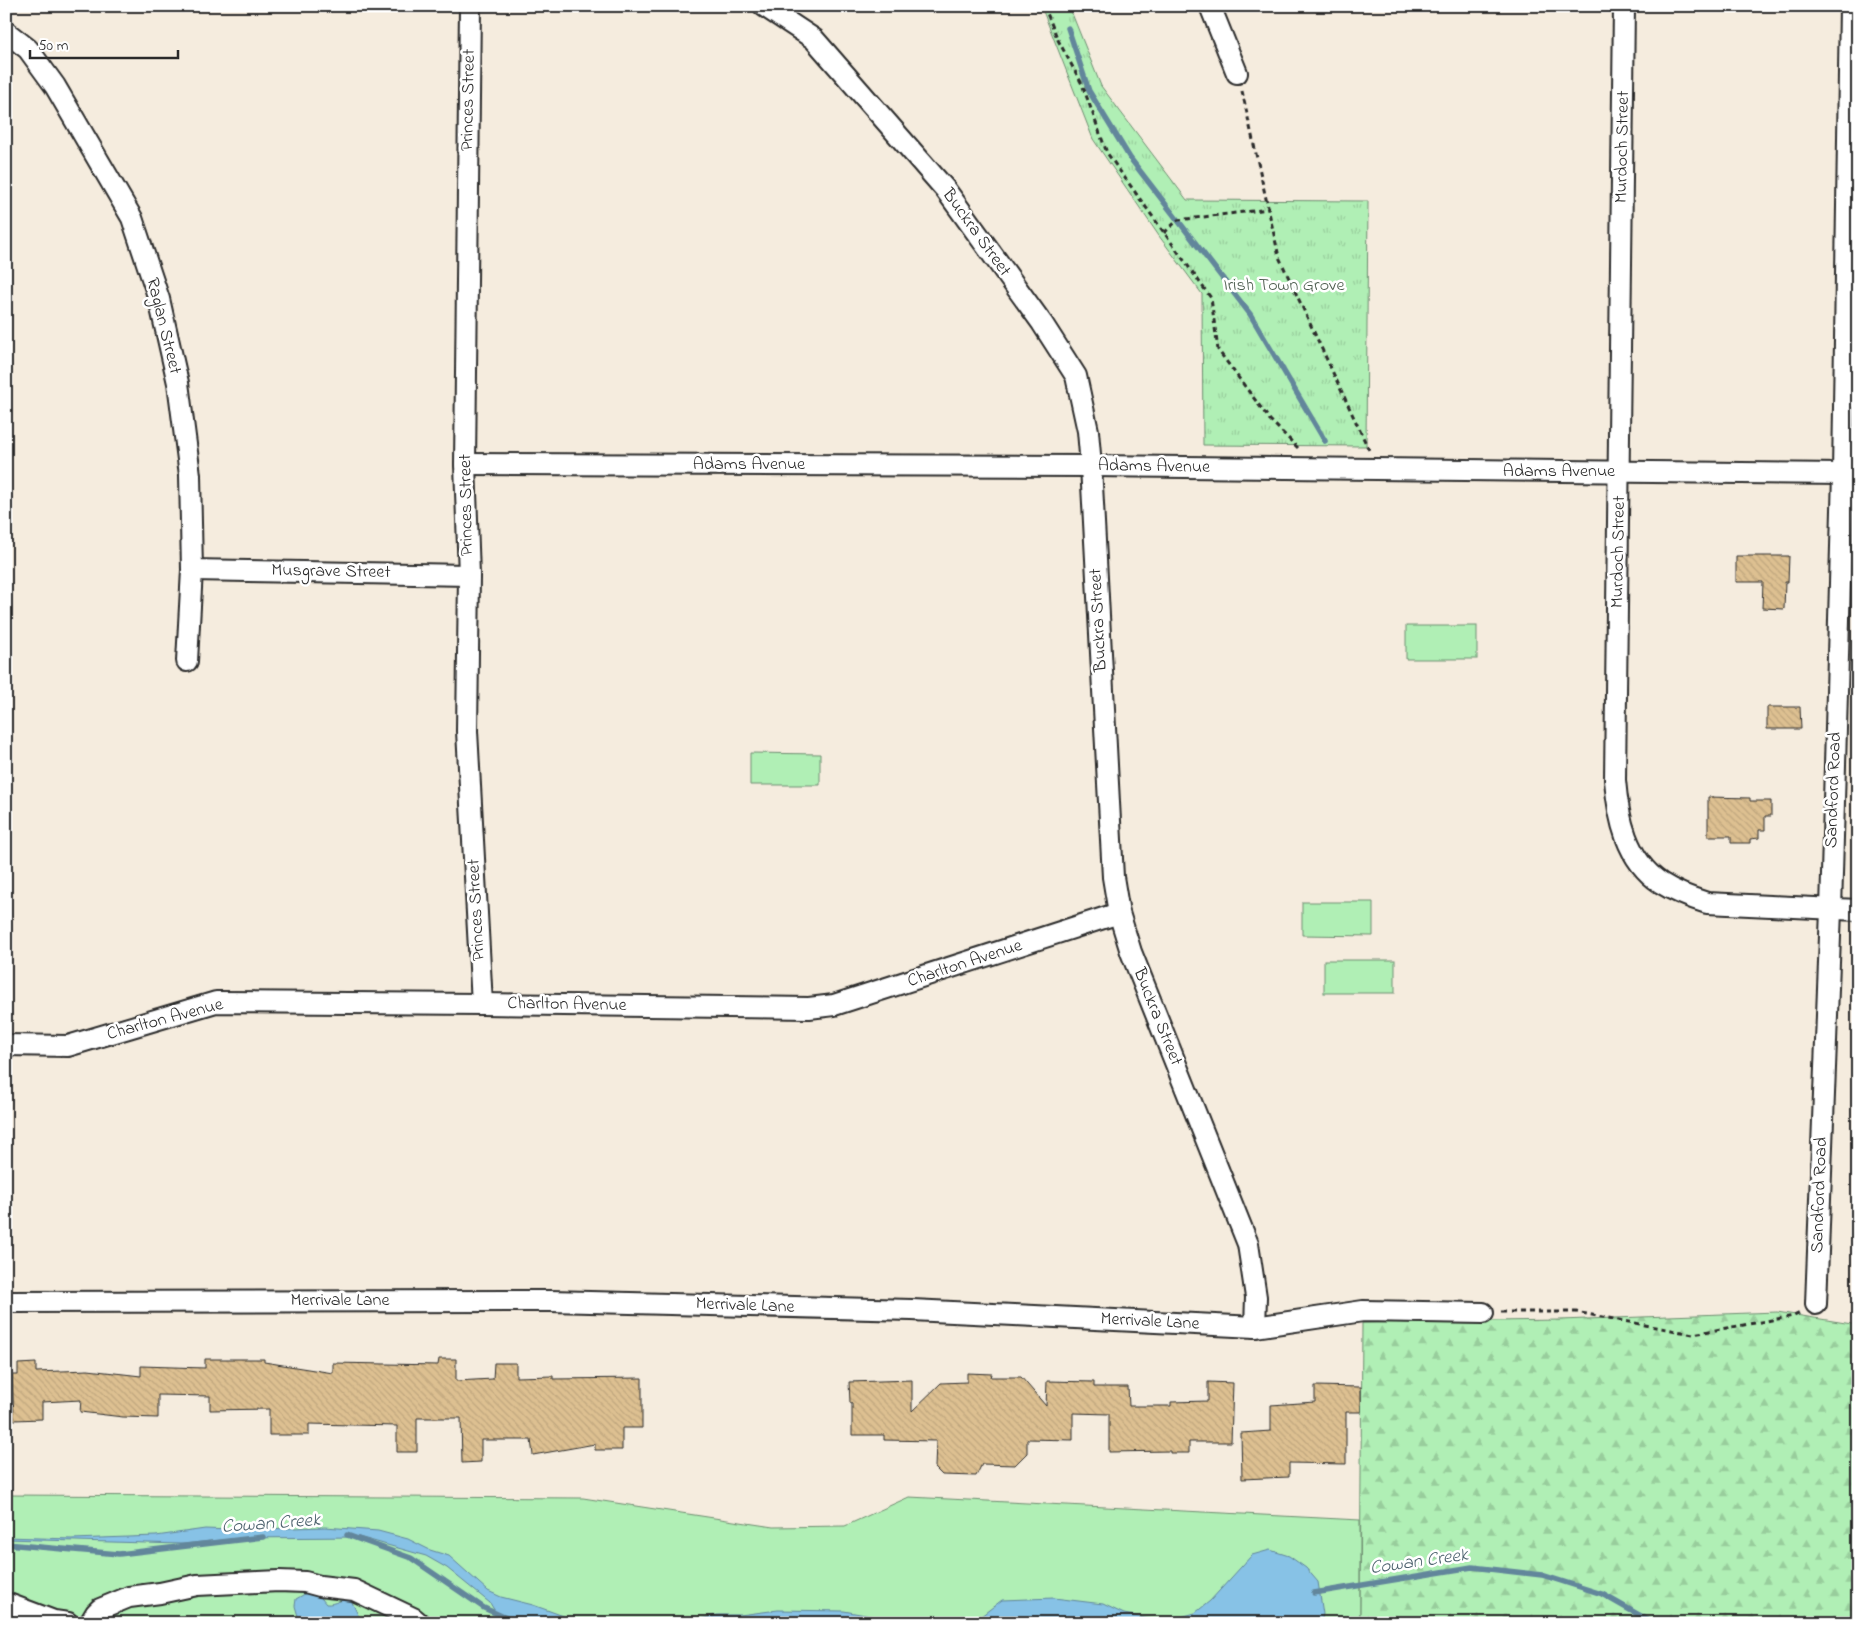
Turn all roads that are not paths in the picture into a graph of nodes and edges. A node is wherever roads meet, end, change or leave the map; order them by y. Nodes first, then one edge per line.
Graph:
1 (470, 6) edge
2 (764, 6) edge
3 (1210, 6) edge
4 (1624, 6) edge
5 (1850, 6) edge
6 (6, 32) edge
7 (1237, 73) road end
8 (465, 464) junction
9 (1091, 466) junction
10 (1620, 472) junction
11 (1843, 474) junction
12 (192, 570) junction
13 (469, 575) junction
14 (187, 661) dead end
15 (1831, 910) junction
16 (1858, 910) edge
17 (1119, 913) junction
18 (482, 1004) junction
19 (6, 1045) edge
20 (6, 1302) edge
21 (1816, 1304) road end
22 (1483, 1313) road end
23 (1255, 1327) junction
24 (6, 1603) edge
25 (68, 1623) edge
26 (90, 1623) edge
27 (419, 1623) edge

1 - 8 street, Princes Street
2 - 9 street, Buckra Street
3 - 7 street
4 - 10 street, Murdoch Street
5 - 11 street, Sandford Road
6 - 12 street, Raglan Street
8 - 9 street, Adams Avenue
8 - 13 street, Princes Street
9 - 10 street, Adams Avenue
9 - 17 street, Buckra Street
10 - 11 street, Adams Avenue
10 - 15 street, Murdoch Street
11 - 15 street, Sandford Road
12 - 13 street, Musgrave Street
12 - 14 street, Raglan Street
13 - 18 street, Princes Street
15 - 16 street, Murdoch Street
15 - 21 street, Sandford Road
17 - 18 street, Charlton Avenue
17 - 23 street, Buckra Street
18 - 19 street, Charlton Avenue
20 - 23 street, Merrivale Lane
22 - 23 street, Merrivale Lane
24 - 25 street
26 - 27 street

